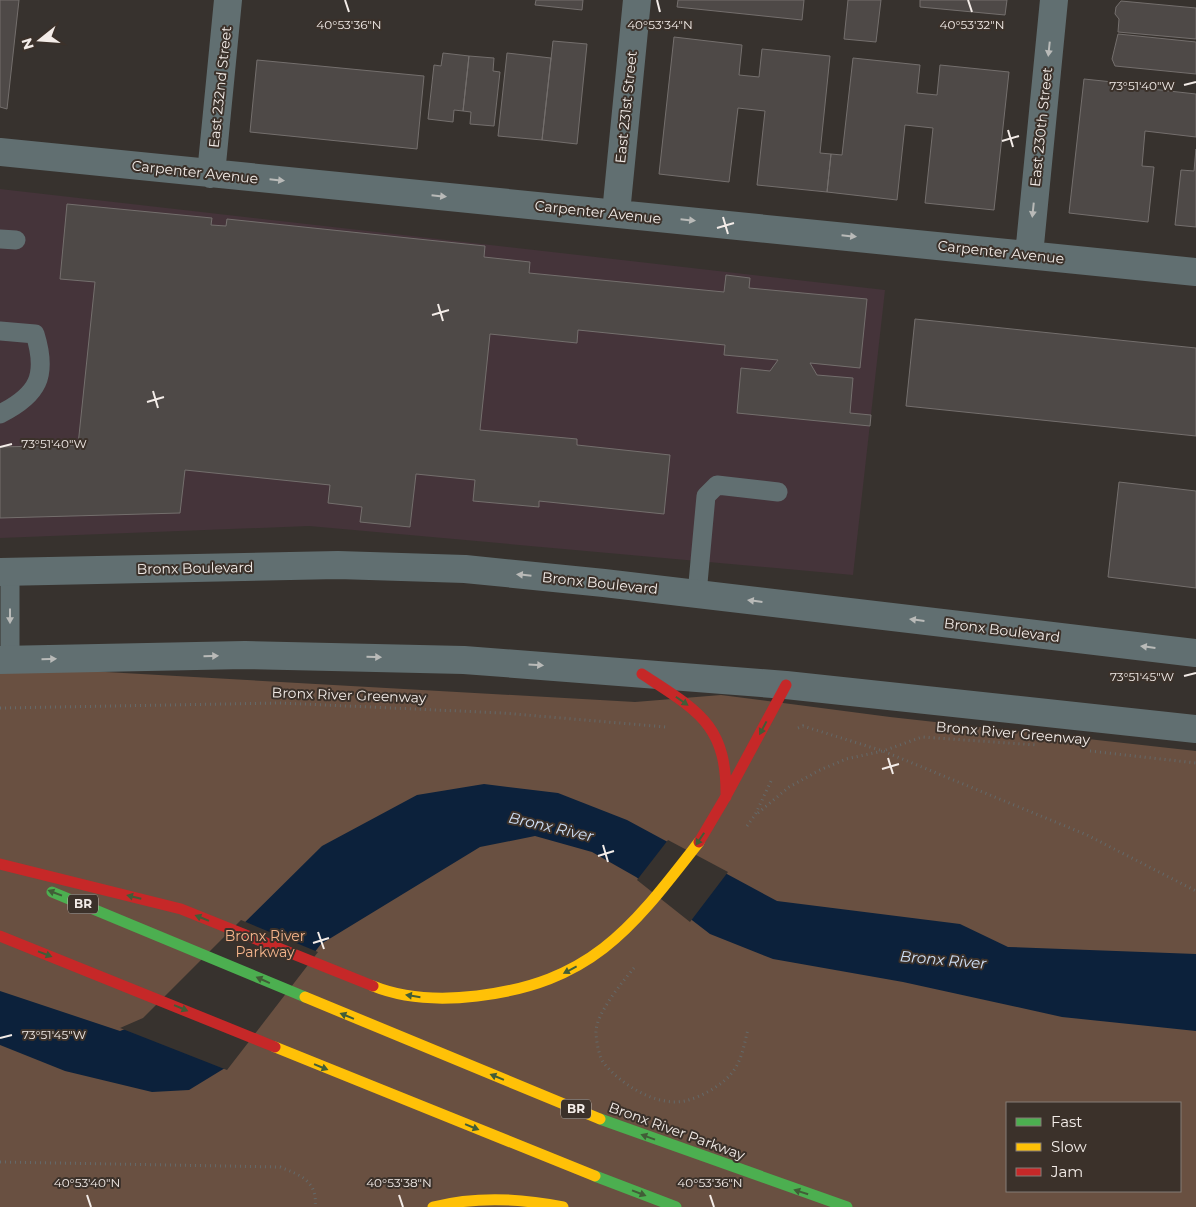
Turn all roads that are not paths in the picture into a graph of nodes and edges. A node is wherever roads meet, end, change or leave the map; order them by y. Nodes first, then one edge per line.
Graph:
1 (228, 0) edge
2 (637, 0) edge
3 (1054, 0) edge
4 (0, 152) edge
5 (211, 174) junction
6 (616, 213) junction
7 (1029, 255) junction
8 (1196, 272) edge
9 (0, 330) edge
10 (0, 414) edge
11 (778, 492) dead end
12 (5, 572) edge
13 (697, 594) junction
14 (1196, 653) edge
15 (5, 659) edge
16 (642, 674) junction
17 (786, 685) junction
18 (1196, 729) edge
19 (725, 798) junction
20 (0, 864) edge
21 (0, 872) edge
22 (0, 936) edge
23 (433, 1207) edge
24 (562, 1207) edge
25 (676, 1207) edge
26 (847, 1207) edge

1 - 5 street, East 232nd Street
2 - 6 street, East 231st Street
3 -> 7 street, East 230th Street
4 - 5 street, Carpenter Avenue
5 -> 6 street, Carpenter Avenue
6 -> 7 street, Carpenter Avenue
7 - 8 street, Carpenter Avenue
9 - 10 lane
11 - 13 lane
13 -> 12 street, Bronx Boulevard
12 -> 15 lane
14 -> 13 street, Bronx Boulevard
15 -> 16 street
16 - 17 street
16 -> 19 highway
17 - 18 street
17 -> 19 highway
19 -> 20 highway
26 -> 21 highway, Bronx River Parkway / BR
22 -> 25 highway
23 - 24 highway

